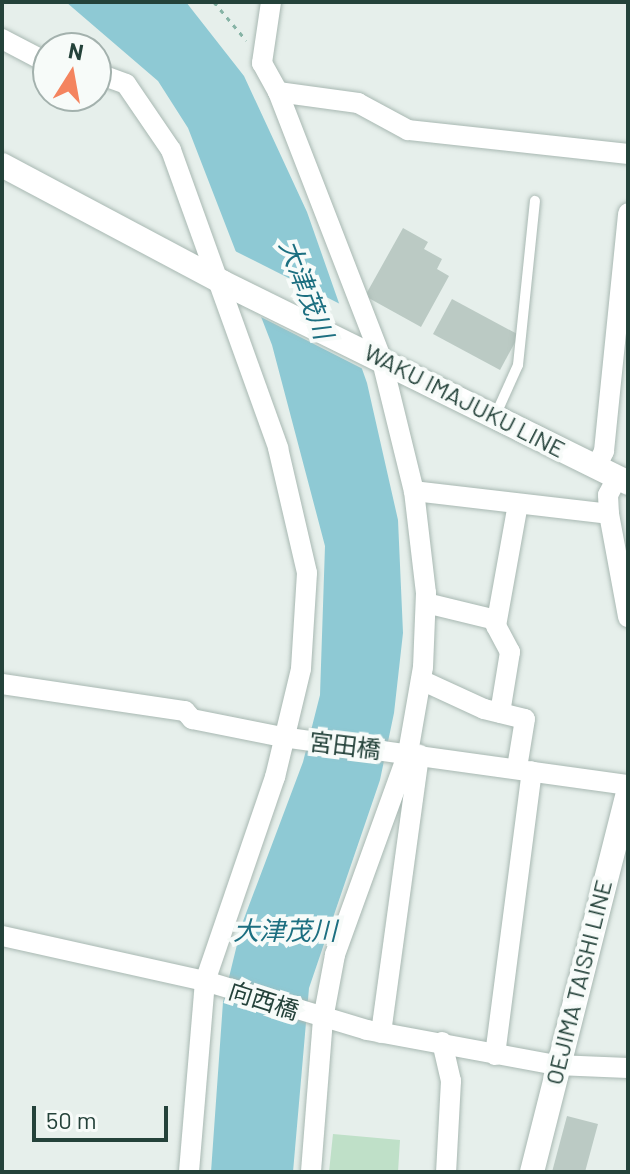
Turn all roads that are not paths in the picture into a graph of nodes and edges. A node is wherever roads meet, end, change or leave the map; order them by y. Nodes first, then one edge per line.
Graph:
1 (271, 2) edge
2 (2, 39) edge
3 (32, 55) edge
4 (112, 79) edge
5 (278, 92) junction
6 (628, 154) edge
7 (2, 165) edge
8 (535, 201) dead end
9 (628, 213) edge
10 (222, 282) junction
11 (381, 357) junction
12 (496, 414) junction
13 (614, 476) edge
14 (414, 491) junction
15 (518, 504) junction
16 (609, 514) junction
17 (426, 603) junction
18 (628, 617) edge
19 (496, 620) junction
20 (421, 680) junction
21 (2, 684) edge
22 (500, 713) junction
23 (282, 737) junction
24 (413, 754) junction
25 (524, 769) junction
26 (628, 785) edge
27 (628, 792) edge
28 (2, 936) edge
29 (205, 981) junction
30 (323, 1019) junction
31 (381, 1033) junction
32 (442, 1042) junction
33 (495, 1055) junction
34 (556, 1065) junction
35 (628, 1068) edge
36 (189, 1172) edge
37 (311, 1172) edge
38 (446, 1172) edge
39 (532, 1172) edge

1 - 5 street
2 - 3 street
4 - 10 street
5 - 6 street
5 - 11 street
7 - 10 main road, WAKU IMAJUKU LINE
8 - 12 lane
9 - 13 street
10 - 11 main road, WAKU IMAJUKU LINE
10 - 23 street
11 - 12 main road, WAKU IMAJUKU LINE
11 - 14 street
12 - 13 main road, WAKU IMAJUKU LINE
13 - 16 street
14 - 15 street
14 - 17 street
15 - 16 street
15 - 19 street
16 - 18 street
17 - 19 street
17 - 20 street
19 - 22 street
20 - 22 street
20 - 24 street
21 - 23 street, 宮田橋
22 - 25 street
23 - 24 street, 宮田橋
23 - 29 street
24 - 25 street, 宮田橋
24 - 30 street
24 - 31 street
25 - 26 street, 宮田橋
25 - 33 street
27 - 34 main road, OEJIMA TAISHI LINE
28 - 29 street, 向西橋
29 - 30 street, 向西橋
29 - 36 street
30 - 31 street, 向西橋
30 - 37 street
31 - 32 street, 向西橋
32 - 33 street, 向西橋
32 - 38 street
33 - 34 street, 向西橋
34 - 35 street, 向西橋
34 - 39 main road, OEJIMA TAISHI LINE

